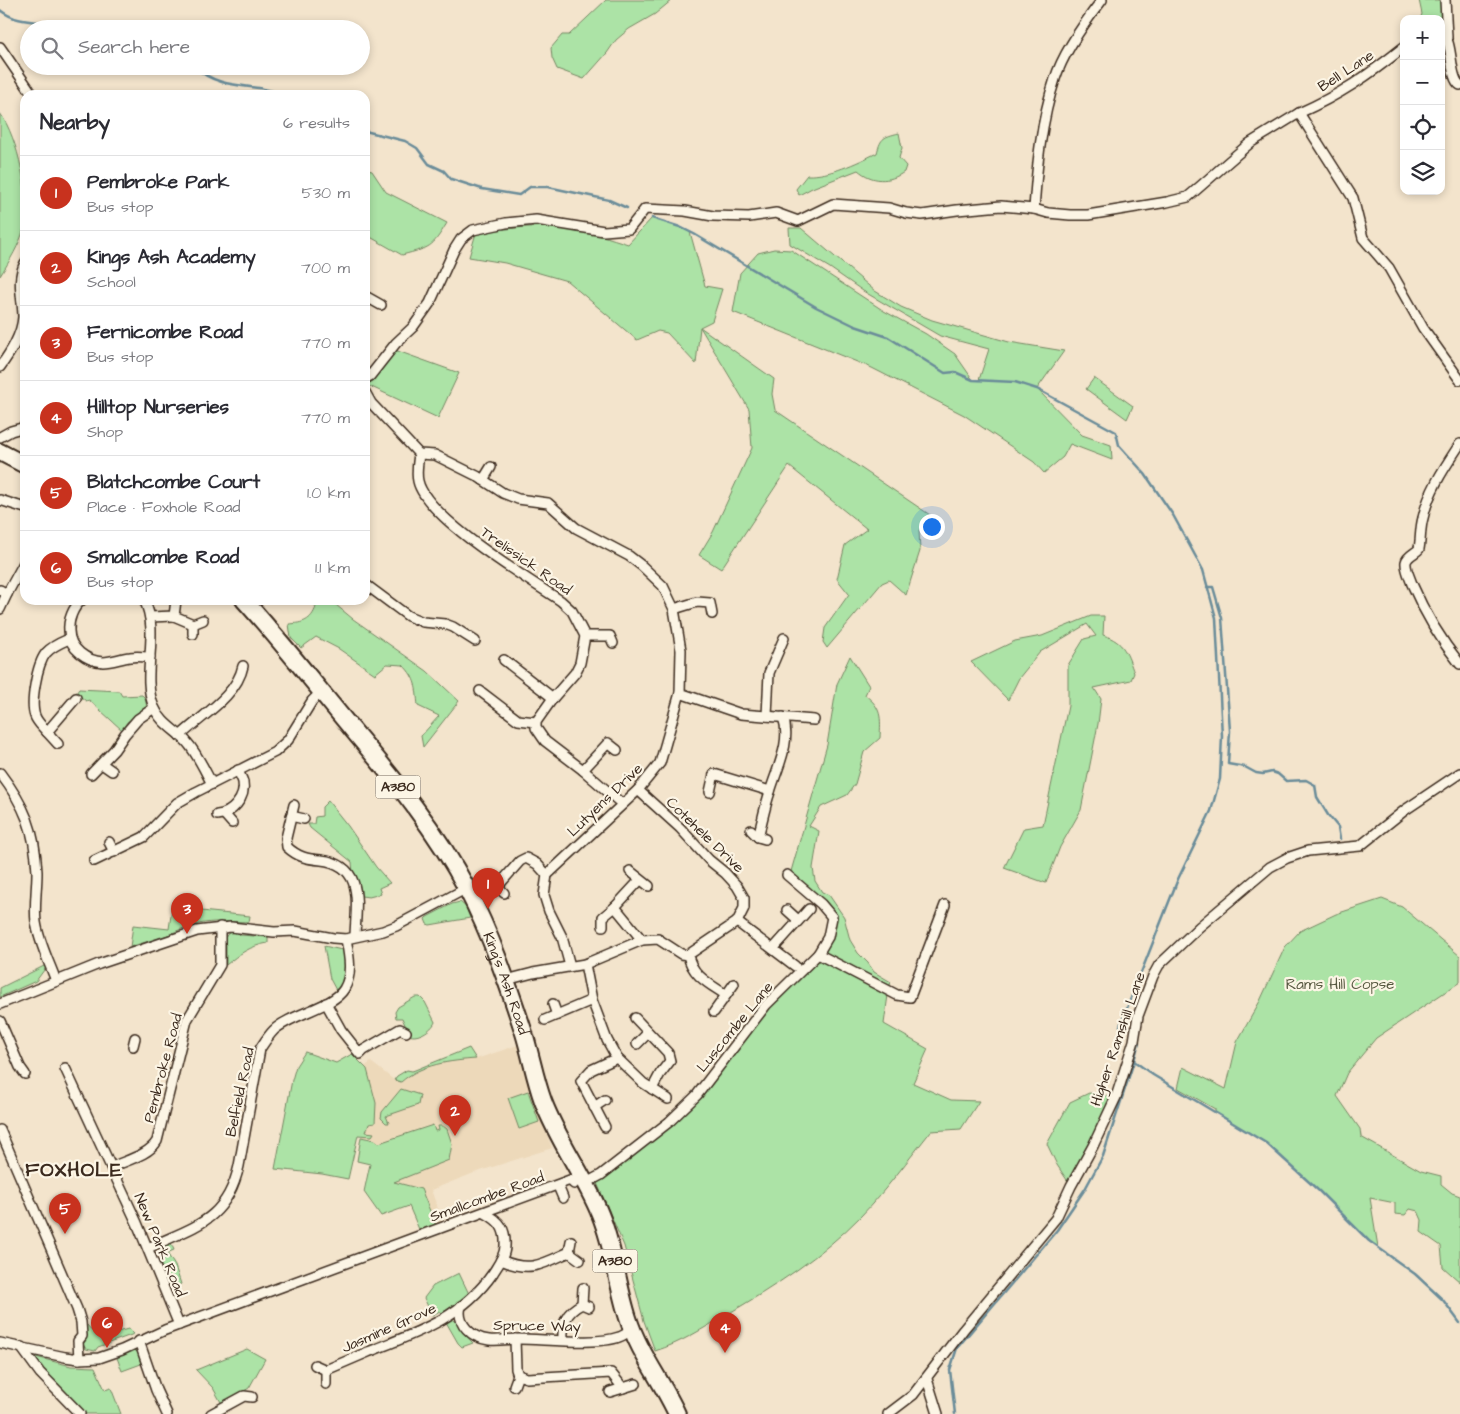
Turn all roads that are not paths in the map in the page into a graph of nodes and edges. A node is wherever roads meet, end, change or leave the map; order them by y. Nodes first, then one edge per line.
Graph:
1 (1102, 0) edge
2 (1445, 0) edge
3 (1445, 15) edge
4 (1445, 36) edge
5 (1, 48) edge
6 (1400, 50) edge
7 (1460, 85) edge
8 (30, 90) edge
9 (1299, 113) junction
10 (1034, 209) junction
11 (370, 298) edge
12 (381, 304) dead end
13 (20, 330) edge
14 (0, 367) edge
15 (370, 376) edge
16 (1460, 380) edge
17 (370, 401) edge
18 (20, 429) edge
19 (0, 437) edge
20 (1460, 444) edge
21 (0, 452) edge
22 (419, 454) junction
23 (20, 462) edge
24 (491, 467) dead end
25 (484, 480) junction
26 (0, 500) edge
27 (20, 506) edge
28 (20, 568) edge
29 (370, 588) edge
30 (4, 592) edge
31 (77, 605) edge
32 (146, 605) edge
33 (175, 605) edge
34 (248, 605) edge
35 (0, 609) edge
36 (674, 609) junction
37 (712, 614) dead end
38 (174, 616) junction
39 (150, 617) junction
40 (203, 620) dead end
41 (193, 624) junction
42 (193, 634) dead end
43 (585, 636) junction
44 (612, 636) dead end
45 (784, 638) dead end
46 (69, 639) junction
47 (475, 641) dead end
48 (150, 657) junction
49 (504, 660) dead end
50 (1460, 664) edge
51 (243, 666) dead end
52 (322, 691) junction
53 (480, 691) dead end
54 (680, 692) junction
55 (76, 698) dead end
56 (553, 698) junction
57 (154, 708) junction
58 (767, 716) junction
59 (783, 717) junction
60 (814, 720) dead end
61 (536, 722) junction
62 (47, 732) junction
63 (180, 736) junction
64 (58, 744) dead end
65 (617, 750) dead end
66 (102, 764) junction
67 (238, 770) junction
68 (583, 770) junction
69 (112, 771) dead end
70 (0, 773) edge
71 (1460, 773) edge
72 (91, 774) dead end
73 (212, 784) junction
74 (638, 790) junction
75 (770, 791) junction
76 (710, 792) dead end
77 (622, 804) junction
78 (294, 805) dead end
79 (291, 816) junction
80 (304, 819) dead end
81 (232, 823) dead end
82 (758, 835) dead end
83 (110, 842) dead end
84 (114, 852) junction
85 (94, 861) dead end
86 (630, 871) dead end
87 (547, 875) junction
88 (787, 875) dead end
89 (490, 878) dead end
90 (640, 880) junction
91 (498, 886) junction
92 (649, 886) dead end
93 (467, 888) junction
94 (504, 893) dead end
95 (945, 905) dead end
96 (615, 907) junction
97 (809, 909) dead end
98 (787, 910) dead end
99 (798, 920) junction
100 (737, 922) junction
101 (603, 926) dead end
102 (220, 927) junction
103 (351, 938) junction
104 (642, 940) junction
105 (773, 949) junction
106 (818, 954) junction
107 (688, 955) junction
108 (586, 964) junction
109 (570, 966) junction
110 (794, 966) dead end
111 (506, 980) junction
112 (56, 981) junction
113 (734, 984) dead end
114 (726, 995) junction
115 (592, 1000) junction
116 (326, 1002) junction
117 (0, 1004) edge
118 (552, 1004) dead end
119 (714, 1012) dead end
120 (557, 1015) junction
121 (635, 1018) dead end
122 (545, 1020) dead end
123 (0, 1021) edge
124 (402, 1028) dead end
125 (648, 1032) junction
126 (637, 1044) dead end
127 (617, 1058) junction
128 (65, 1068) dead end
129 (25, 1074) dead end
130 (652, 1089) junction
131 (668, 1099) dead end
132 (605, 1100) dead end
133 (594, 1106) junction
134 (605, 1127) dead end
135 (0, 1130) edge
136 (112, 1167) junction
137 (580, 1184) junction
138 (558, 1186) junction
139 (563, 1198) dead end
140 (485, 1213) junction
141 (571, 1240) dead end
142 (148, 1248) junction
143 (569, 1252) junction
144 (501, 1260) junction
145 (580, 1260) dead end
146 (583, 1288) dead end
147 (461, 1306) junction
148 (179, 1325) junction
149 (632, 1330) junction
150 (515, 1339) junction
151 (563, 1340) junction
152 (139, 1341) junction
153 (0, 1343) edge
154 (21, 1347) junction
155 (79, 1359) junction
156 (315, 1365) dead end
157 (326, 1370) junction
158 (518, 1375) junction
159 (927, 1379) junction
160 (326, 1384) dead end
161 (636, 1384) dead end
162 (514, 1386) dead end
163 (624, 1388) junction
164 (610, 1392) dead end
165 (252, 1397) dead end
166 (80, 1414) edge
167 (167, 1414) edge
168 (211, 1414) edge
169 (677, 1414) edge
170 (888, 1414) edge
171 (938, 1414) edge

1 - 10 street
2 - 3 street
4 - 7 street
5 - 8 street
6 - 9 street, Bell Lane
9 - 10 street, Bell Lane
9 - 16 street
10 - 15 street, Bell Lane
11 - 12 street
13 - 14 street
17 - 22 street
18 - 19 street
20 - 50 street
21 - 23 highway
22 - 25 street, Lutyens Drive
22 - 43 street, Trelissick Road
24 - 25 street
25 - 36 street, Lutyens Drive
26 - 27 street
28 - 30 street
29 - 47 street
30 - 35 street
31 - 46 street
32 - 39 street
33 - 38 street
34 - 52 highway, King's Ash Road / A380
36 - 37 street
36 - 54 street, Lutyens Drive
38 - 39 street
38 - 41 street
39 - 48 street
40 - 41 street
41 - 42 street
43 - 44 street
43 - 56 street
45 - 58 street
46 - 48 street
46 - 62 street
48 - 57 street
49 - 56 street
51 - 63 street
52 - 67 street
52 - 93 highway, King's Ash Road / A380
53 - 61 street
54 - 58 street
54 - 74 street, Lutyens Drive
55 - 62 street
56 - 61 street
57 - 63 street
57 - 66 street
58 - 59 street
59 - 60 street
59 - 75 street
61 - 68 street
62 - 64 street
63 - 73 street
65 - 68 street
66 - 69 street
66 - 72 street
67 - 73 street
67 - 81 street
68 - 77 street
70 - 112 street
71 - 159 street, Higher Ramshill Lane
73 - 84 street
74 - 77 street, Lutyens Drive
74 - 100 street, Cotehele Drive
75 - 76 street
75 - 82 street
77 - 87 street, Lutyens Drive
78 - 79 street
79 - 80 street
79 - 103 street, Belfield Road
83 - 84 street
84 - 85 street
86 - 90 street
87 - 91 street
87 - 109 street
88 - 106 street, Luscombe Lane
89 - 91 street
90 - 92 street
90 - 96 street
91 - 94 street
93 - 103 street
93 - 111 highway, King's Ash Road / A380
95 - 106 street
96 - 101 street
96 - 104 street
97 - 99 street
98 - 99 street
99 - 105 street
100 - 105 street
100 - 107 street
102 - 103 street
102 - 112 street
102 - 136 street, Pembroke Road
103 - 116 street, Belfield Road
104 - 107 street
104 - 108 street
105 - 110 street
106 - 137 street, Luscombe Lane
107 - 114 street
108 - 109 street
108 - 115 street
109 - 111 street
111 - 137 highway, King's Ash Road / A380
112 - 117 street
113 - 114 street
114 - 119 street
115 - 120 street
115 - 127 street
116 - 124 street
116 - 142 street, Belfield Road
118 - 120 street
120 - 122 street
121 - 125 street
123 - 129 street
125 - 126 street
125 - 130 street
127 - 130 street
127 - 133 street
128 - 136 street, New Park Road
130 - 131 street
132 - 133 street
133 - 134 street
135 - 155 street
136 - 142 street, New Park Road
137 - 138 street, Smallcombe Road
137 - 149 highway, King's Ash Road / A380
138 - 139 street, Smallcombe Road
138 - 140 street, Smallcombe Road
140 - 144 street, Jasmine Grove
140 - 148 street, Smallcombe Road
141 - 143 street
142 - 148 street, New Park Road
143 - 144 street
143 - 145 street
144 - 147 street, Jasmine Grove
146 - 151 street
147 - 150 street, Spruce Way
147 - 157 street, Jasmine Grove
148 - 152 street, Smallcombe Road
149 - 151 street, Spruce Way
149 - 169 highway, King's Ash Road / A380
150 - 151 street, Spruce Way
150 - 158 street
152 - 155 street, Smallcombe Road
152 - 167 street
153 - 154 street, Smallcombe Road
154 - 155 street, Smallcombe Road
154 - 166 street
156 - 157 street
157 - 160 street
158 - 162 street
158 - 163 street
159 - 170 street, Higher Ramshill Lane
159 - 171 street
161 - 163 street
163 - 164 street
165 - 168 street

